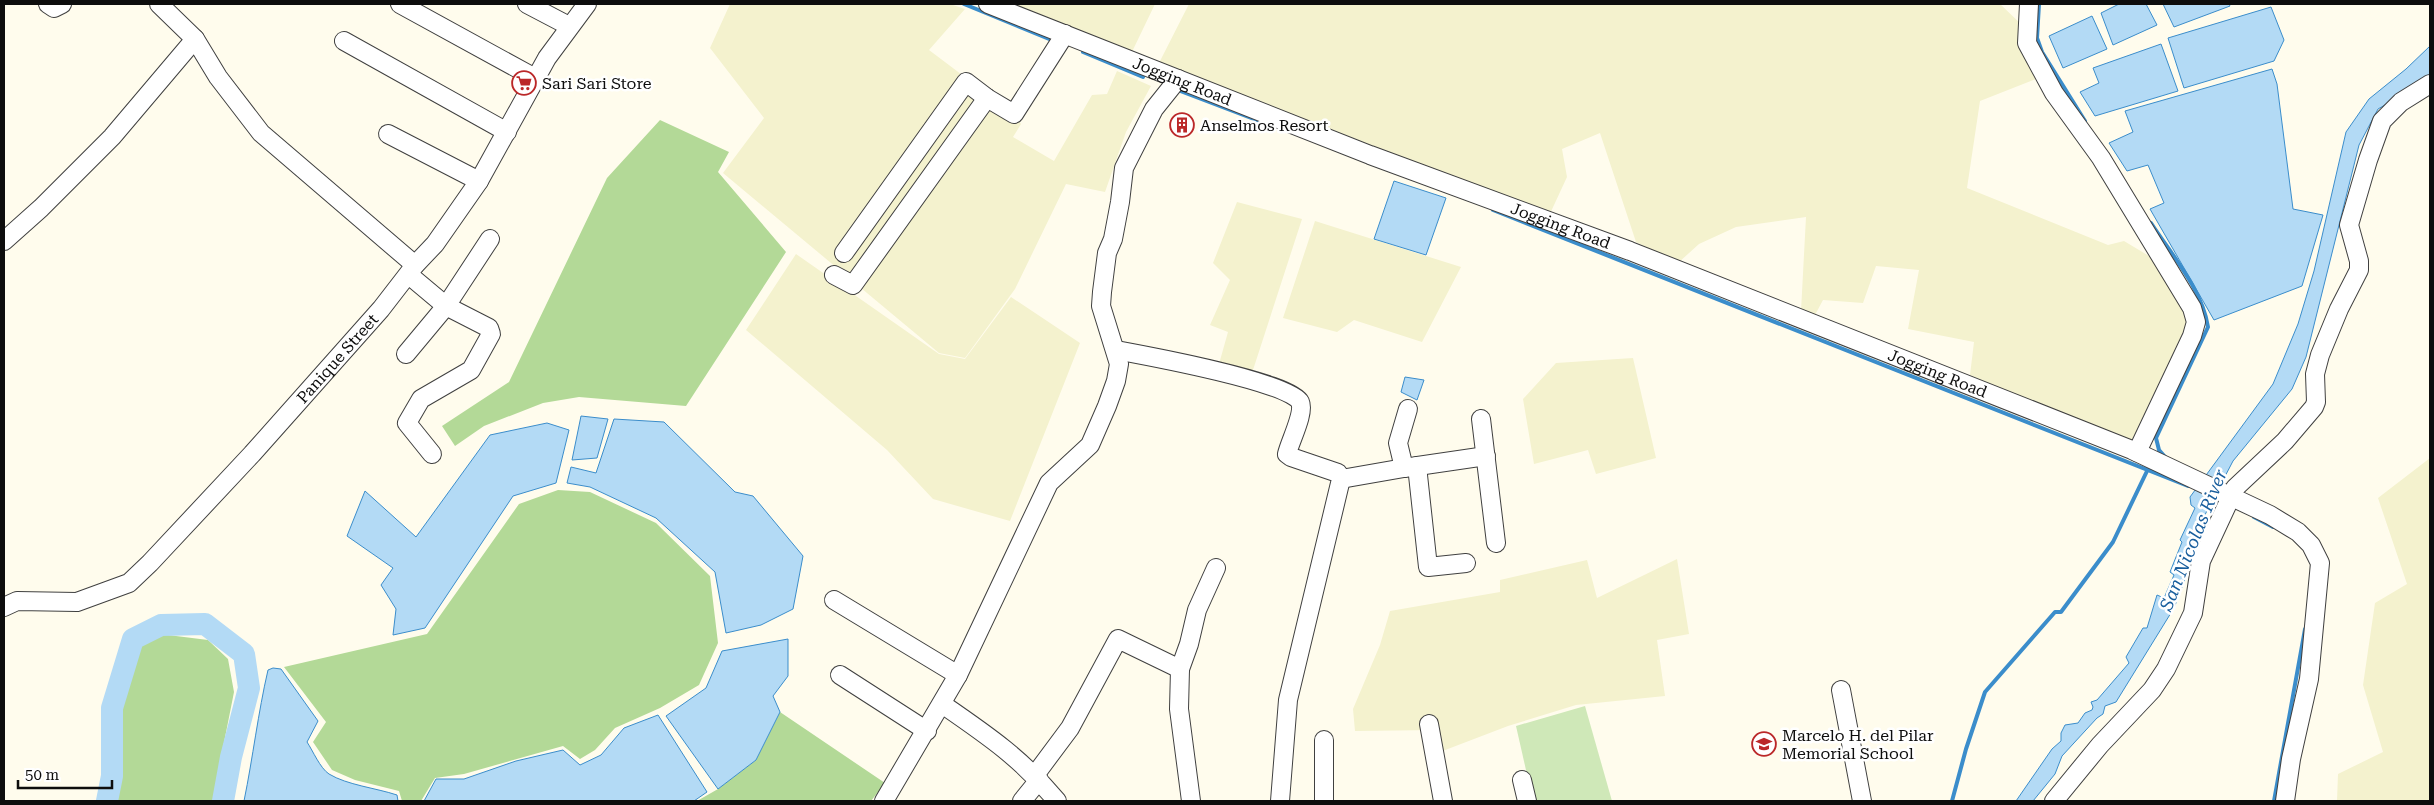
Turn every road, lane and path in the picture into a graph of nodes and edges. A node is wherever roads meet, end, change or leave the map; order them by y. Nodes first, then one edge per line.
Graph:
1 (48, 4) edge
2 (62, 4) edge
3 (159, 4) edge
4 (400, 4) edge
5 (527, 4) edge
6 (587, 4) edge
7 (988, 4) edge
8 (2029, 4) edge
9 (569, 26) junction
10 (1066, 34) junction
11 (196, 40) junction
12 (344, 41) dead end
13 (535, 78) junction
14 (1178, 80) junction
15 (2430, 84) edge
16 (987, 98) junction
17 (506, 132) junction
18 (388, 134) dead end
19 (480, 181) junction
20 (490, 238) dead end
21 (4, 242) edge
22 (844, 252) dead end
23 (412, 270) junction
24 (834, 275) dead end
25 (446, 306) junction
26 (1116, 350) junction
27 (406, 354) dead end
28 (1408, 409) dead end
29 (1480, 419) dead end
30 (2134, 451) junction
31 (432, 454) dead end
32 (1486, 456) junction
33 (1410, 467) junction
34 (1342, 479) junction
35 (2224, 494) junction
36 (1496, 543) dead end
37 (1466, 563) dead end
38 (1216, 568) dead end
39 (834, 600) dead end
40 (4, 607) edge
41 (1180, 669) junction
42 (840, 675) dead end
43 (958, 675) junction
44 (1842, 690) dead end
45 (942, 704) junction
46 (1429, 724) dead end
47 (927, 731) junction
48 (1324, 740) dead end
49 (1037, 778) junction
50 (1522, 780) dead end
51 (884, 801) edge
52 (1022, 801) edge
53 (1057, 801) edge
54 (1191, 801) edge
55 (1280, 801) edge
56 (1324, 801) edge
57 (1442, 801) edge
58 (1527, 801) edge
59 (1862, 801) edge
60 (2054, 801) edge
61 (2285, 801) edge

1 - 2 street
3 - 11 street
4 - 13 street
5 - 9 street
6 - 9 street, Panique Street
7 - 10 street, Jogging Road
8 - 30 street
9 - 13 street, Panique Street
10 - 14 street, Jogging Road
10 - 16 street
11 - 21 street
11 - 23 street
12 - 17 street
13 - 17 street, Panique Street
14 - 26 street
14 - 30 street, Jogging Road
15 - 35 street
16 - 22 street
16 - 24 street
17 - 19 street, Panique Street
18 - 19 street
19 - 23 street, Panique Street
20 - 25 street
23 - 25 street
23 - 40 street, Panique Street
25 - 27 street
25 - 31 street
26 - 34 street
26 - 43 street
28 - 33 street
29 - 32 street
30 - 35 street, Jogging Road
32 - 33 street
32 - 36 street
33 - 34 street
33 - 37 street
34 - 55 street
35 - 60 street
35 - 61 street, Jogging Road
38 - 41 street
39 - 43 street
41 - 49 street
41 - 54 street
42 - 47 street
43 - 45 street
44 - 59 street
45 - 47 street
45 - 49 street
46 - 57 street
47 - 51 street
48 - 56 street
49 - 52 street
49 - 53 street
50 - 58 street

